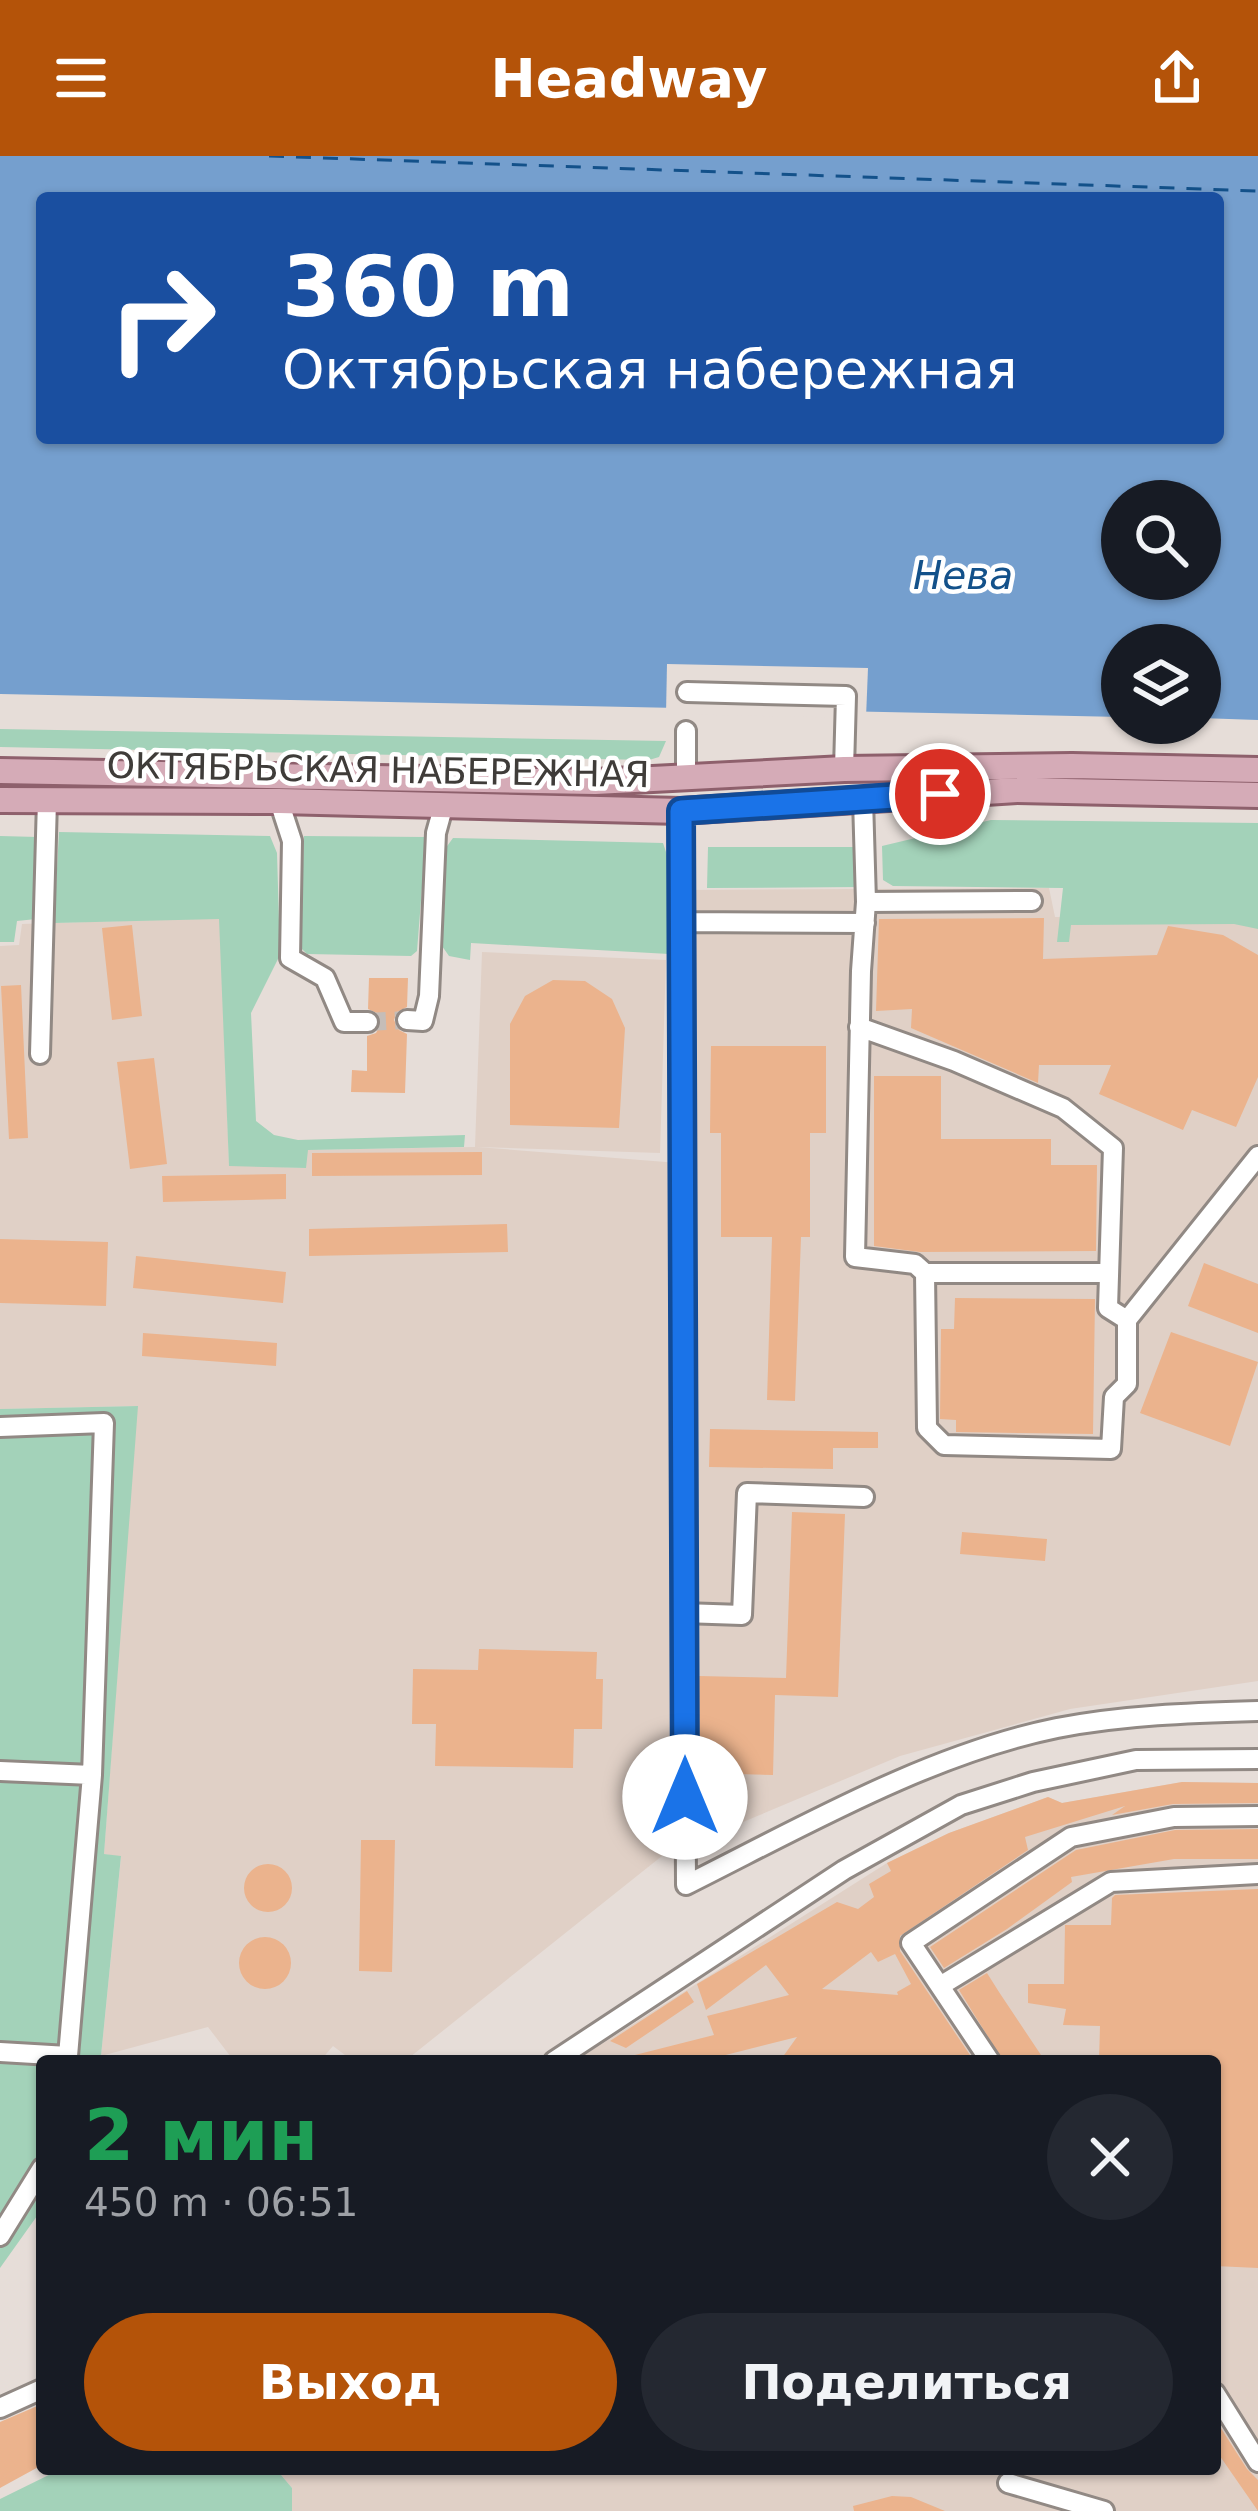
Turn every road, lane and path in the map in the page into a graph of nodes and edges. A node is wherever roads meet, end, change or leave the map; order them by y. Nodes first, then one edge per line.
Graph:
1 (687, 692) dead end
2 (686, 731) dead end
3 (844, 769) junction
4 (0, 770) edge
5 (1258, 770) edge
6 (686, 776) junction
7 (1258, 795) edge
8 (863, 799) junction
9 (0, 800) edge
10 (46, 800) junction
11 (279, 801) junction
12 (444, 804) junction
13 (681, 811) junction
14 (1032, 902) dead end
15 (866, 913) junction
16 (682, 922) junction
17 (407, 1020) dead end
18 (368, 1022) tunnel mouth
19 (859, 1027) junction
20 (40, 1054) dead end
21 (1258, 1156) edge
22 (925, 1273) junction
23 (1107, 1273) junction
24 (1127, 1320) junction
25 (0, 1427) edge
26 (864, 1497) dead end
27 (683, 1613) junction
28 (1258, 1711) edge
29 (1258, 1759) edge
30 (0, 1771) edge
31 (92, 1774) junction
32 (1258, 1816) edge
33 (1258, 1874) edge
34 (940, 1986) junction
35 (0, 2052) edge
36 (68, 2055) edge
37 (563, 2055) edge
38 (986, 2055) edge
39 (36, 2056) edge
40 (36, 2178) edge
41 (0, 2236) edge
42 (36, 2392) edge
43 (1221, 2403) edge
44 (0, 2408) edge
45 (1258, 2462) edge
46 (1009, 2483) dead end
47 (1104, 2511) edge

1 - 3 street
2 - 6 street
3 - 5 main road, ОКТЯБРЬСКАЯ НАБЕРЕЖНАЯ
3 - 6 main road, ОКТЯБРЬСКАЯ НАБЕРЕЖНАЯ
4 - 6 main road, ОКТЯБРЬСКАЯ НАБЕРЕЖНАЯ
7 - 8 main road, ОКТЯБРЬСКАЯ НАБЕРЕЖНАЯ
8 - 13 main road, ОКТЯБРЬСКАЯ НАБЕРЕЖНАЯ
8 - 15 street
9 - 10 main road, ОКТЯБРЬСКАЯ НАБЕРЕЖНАЯ
10 - 11 main road, ОКТЯБРЬСКАЯ НАБЕРЕЖНАЯ
10 - 20 street
11 - 12 main road, ОКТЯБРЬСКАЯ НАБЕРЕЖНАЯ
11 - 18 street
12 - 13 main road, ОКТЯБРЬСКАЯ НАБЕРЕЖНАЯ
12 - 17 street
13 - 16 street
14 - 15 street
15 - 16 street
15 - 19 street
16 - 27 street
19 - 22 street
19 - 23 street
21 - 24 street
22 - 23 street
22 - 24 street
23 - 24 street
25 - 31 street
26 - 27 street
27 - 28 street
29 - 37 street
30 - 31 street
31 - 36 street
32 - 34 street
33 - 34 street
34 - 38 street
35 - 39 street
40 - 41 street
42 - 44 street
43 - 45 street
46 - 47 street

